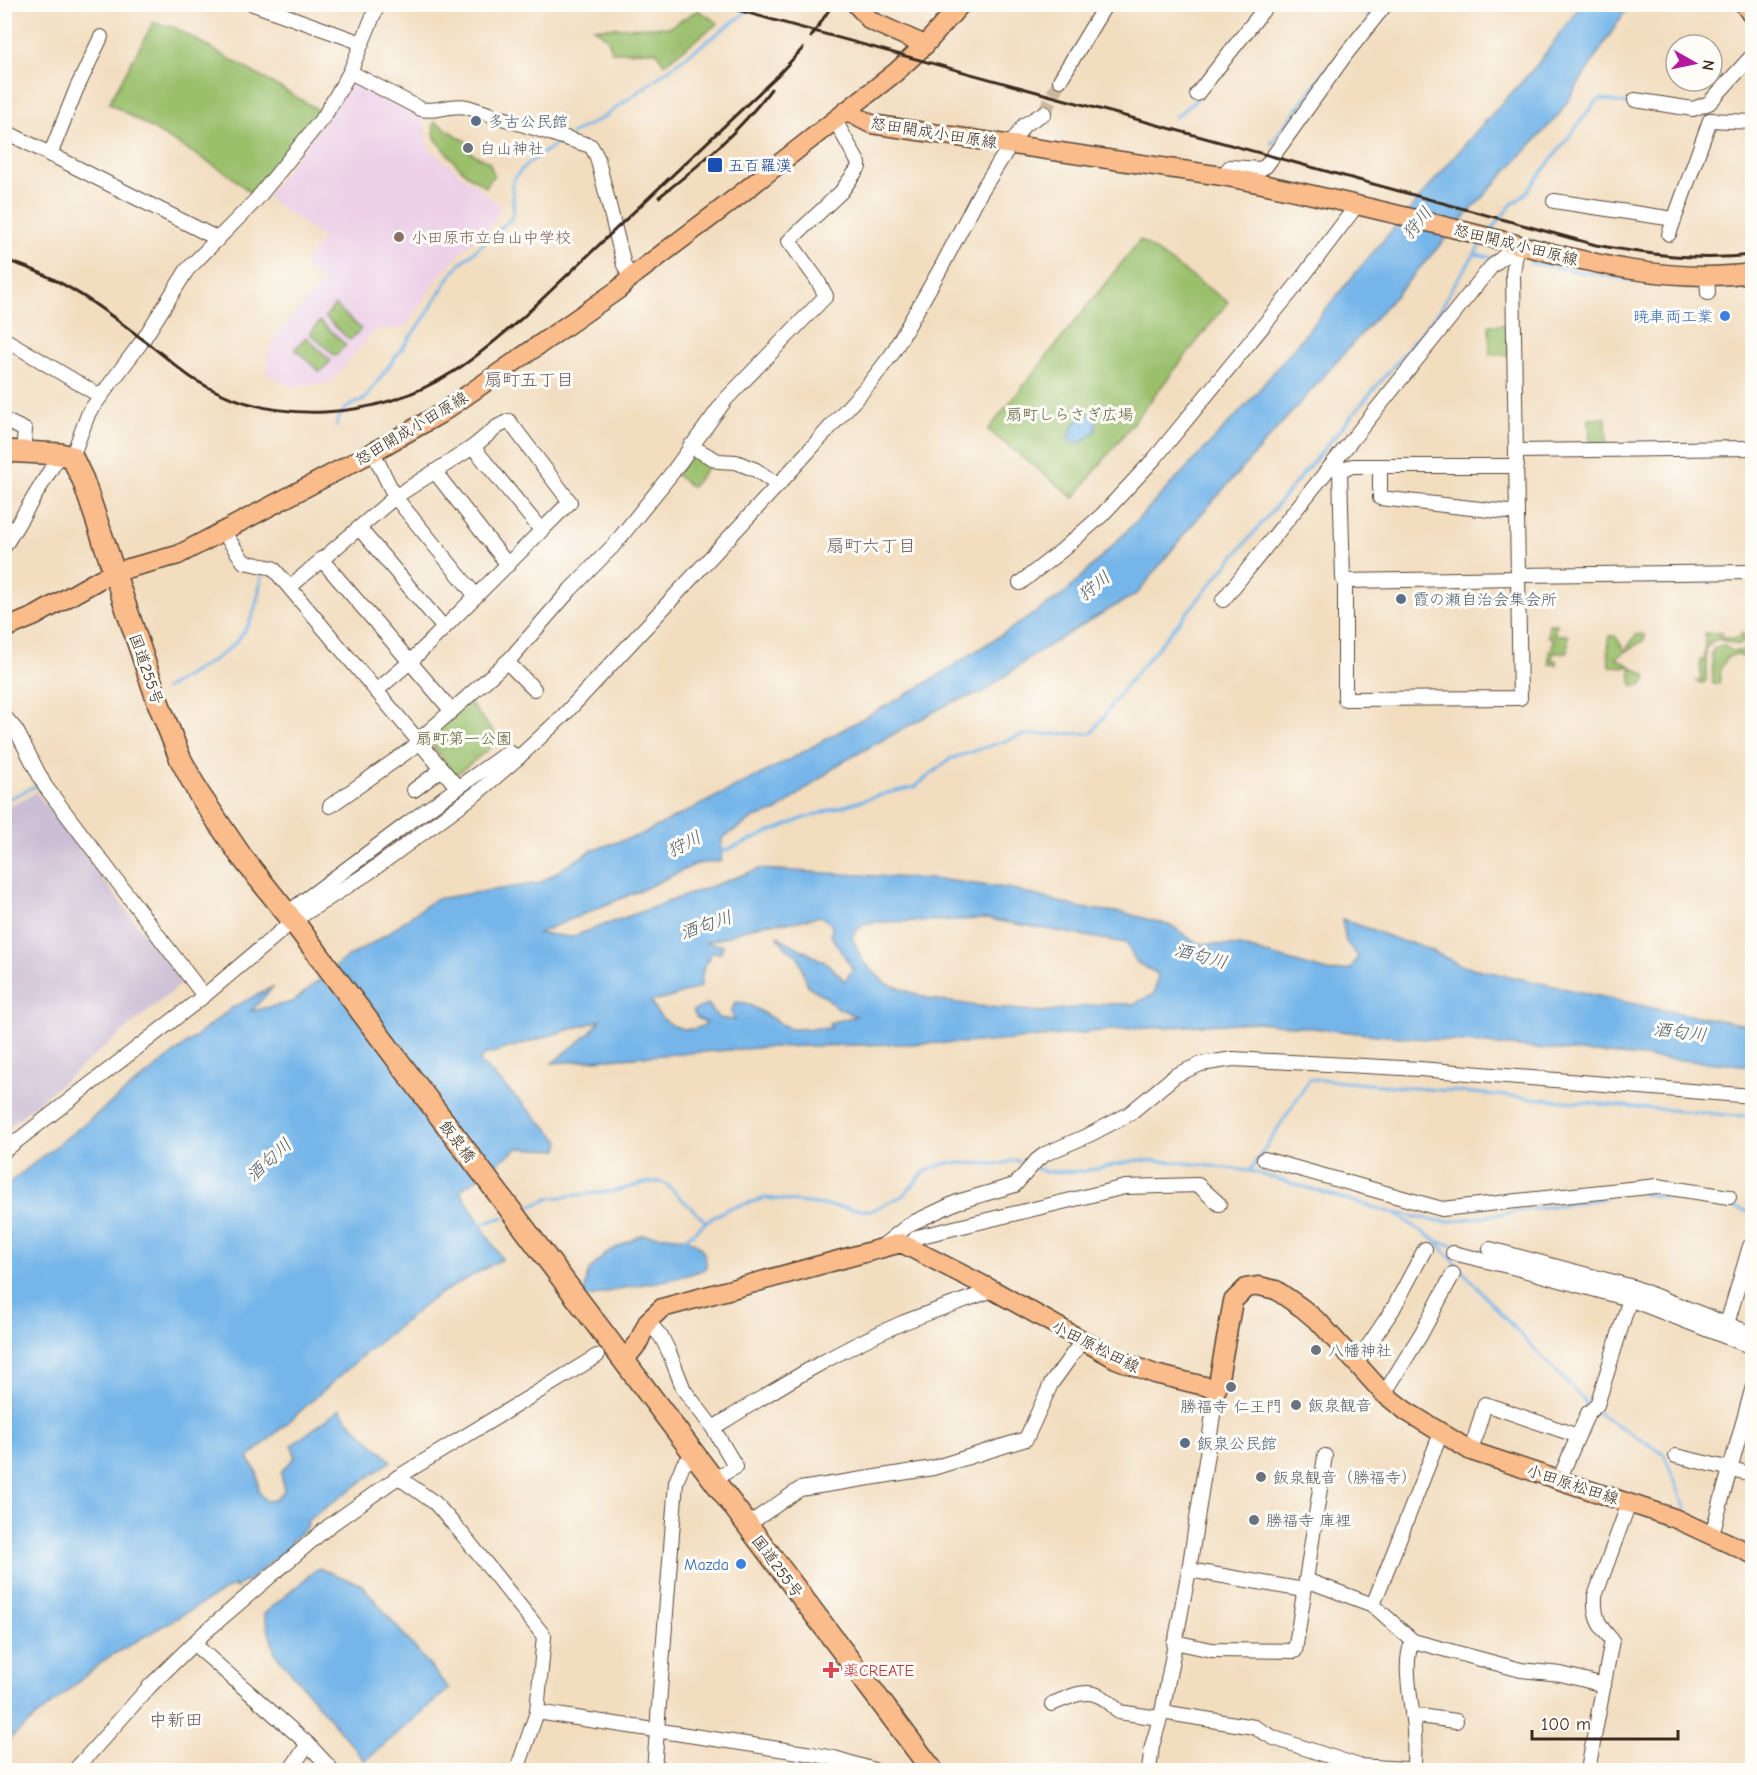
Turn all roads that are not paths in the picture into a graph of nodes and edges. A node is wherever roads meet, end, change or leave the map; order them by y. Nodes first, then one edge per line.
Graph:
1 (253, 4) edge
2 (378, 4) edge
3 (856, 4) edge
4 (960, 4) edge
5 (1106, 4) edge
6 (1386, 4) edge
7 (1746, 4) edge
8 (1263, 7) edge
9 (1752, 13) edge
10 (101, 37) dead end
11 (362, 42) junction
12 (925, 45) junction
13 (1752, 56) edge
14 (350, 72) junction
15 (1060, 80) tunnel mouth
16 (1197, 94) dead end
17 (1635, 100) dead end
18 (1044, 112) tunnel mouth
19 (841, 116) junction
20 (1752, 122) edge
21 (4, 131) edge
22 (1011, 144) junction
23 (50, 155) junction
24 (1222, 176) junction
25 (1554, 201) dead end
26 (1362, 206) junction
27 (1674, 219) junction
28 (1669, 234) dead end
29 (218, 239) junction
30 (1517, 245) junction
31 (1752, 273) edge
32 (630, 278) junction
33 (4, 341) edge
34 (100, 396) junction
35 (4, 420) edge
36 (690, 446) junction
37 (473, 447) junction
38 (1752, 448) edge
39 (1517, 451) junction
40 (14, 452) edge
41 (373, 452) junction
42 (66, 455) junction
43 (1340, 464) junction
44 (1380, 466) junction
45 (1517, 466) junction
46 (435, 472) junction
47 (778, 485) junction
48 (395, 497) junction
49 (1518, 513) junction
50 (358, 528) junction
51 (222, 530) junction
52 (541, 530) junction
53 (4, 547) edge
54 (321, 559) junction
55 (508, 565) junction
56 (1752, 572) edge
57 (115, 573) junction
58 (1519, 577) junction
59 (1345, 581) junction
60 (1020, 582) dead end
61 (290, 587) junction
62 (476, 596) junction
63 (1223, 600) dead end
64 (444, 628) junction
65 (4, 629) edge
66 (410, 662) junction
67 (507, 662) junction
68 (534, 689) dead end
69 (376, 691) junction
70 (451, 710) junction
71 (4, 716) edge
72 (420, 741) junction
73 (519, 758) junction
74 (442, 770) junction
75 (458, 788) junction
76 (414, 790) dead end
77 (330, 806) dead end
78 (289, 917) junction
79 (204, 996) junction
80 (1752, 1096) edge
81 (4, 1151) edge
82 (1264, 1159) dead end
83 (1729, 1197) dead end
84 (1219, 1204) dead end
85 (909, 1246) junction
86 (1750, 1246) dead end
87 (877, 1249) junction
88 (1425, 1249) dead end
89 (1490, 1249) dead end
90 (1453, 1253) dead end
91 (1518, 1262) junction
92 (1453, 1274) dead end
93 (993, 1290) junction
94 (1631, 1293) junction
95 (648, 1321) junction
96 (1727, 1324) junction
97 (1752, 1334) edge
98 (1082, 1341) junction
99 (1752, 1347) edge
100 (597, 1356) dead end
101 (624, 1361) junction
102 (1356, 1364) junction
103 (1217, 1389) junction
104 (1752, 1390) edge
105 (1384, 1394) junction
106 (713, 1428) junction
107 (1441, 1433) junction
108 (1578, 1436) junction
109 (1471, 1451) junction
110 (695, 1455) junction
111 (1325, 1456) dead end
112 (1676, 1456) dead end
113 (1729, 1469) junction
114 (1752, 1474) edge
115 (398, 1477) junction
116 (712, 1479) junction
117 (1559, 1480) junction
118 (1629, 1503) junction
119 (747, 1525) junction
120 (1712, 1534) junction
121 (1752, 1554) edge
122 (1189, 1570) junction
123 (1305, 1585) junction
124 (1373, 1605) junction
125 (1413, 1641) junction
126 (1174, 1642) junction
127 (194, 1644) junction
128 (1604, 1685) junction
129 (1052, 1704) dead end
130 (537, 1712) junction
131 (1160, 1715) junction
132 (1412, 1715) junction
133 (1456, 1721) dead end
134 (658, 1731) junction
135 (309, 1744) junction
136 (75, 1770) edge
137 (290, 1770) edge
138 (332, 1770) edge
139 (517, 1770) edge
140 (654, 1770) edge
141 (874, 1770) edge
142 (932, 1770) edge
143 (1149, 1770) edge
144 (1417, 1770) edge
145 (1588, 1770) edge

1 - 11 street
2 - 11 street
3 - 12 main road
4 - 12 main road
5 - 15 street
6 - 24 street
7 - 9 highway
8 - 16 street
10 - 23 street
11 - 14 street
12 - 19 main road
13 - 17 street
14 - 29 street
14 - 32 street
18 - 22 street
19 - 22 main road, 怒田開成小田原線
19 - 32 main road, 怒田開成小田原線
19 - 36 street
20 - 27 street
21 - 23 street
22 - 24 main road, 怒田開成小田原線
22 - 47 street
23 - 29 street
24 - 26 main road, 怒田開成小田原線
25 - 27 street
26 - 30 main road, 怒田開成小田原線
26 - 60 street
27 - 28 street
29 - 34 street
30 - 31 main road, 怒田開成小田原線
30 - 39 street
30 - 43 street
32 - 41 main road, 怒田開成小田原線
33 - 34 street
34 - 42 street
35 - 40 street
36 - 47 street
36 - 67 street
37 - 46 street
37 - 52 street
37 - 52 street
38 - 39 street
39 - 45 street
40 - 42 highway
41 - 48 street
41 - 51 main road, 怒田開成小田原線
42 - 53 street
42 - 57 highway, 国道255号
43 - 44 street
43 - 59 street
43 - 63 street
44 - 45 street
44 - 49 street
45 - 49 street
46 - 48 street
46 - 55 street
47 - 73 street
48 - 50 street
48 - 62 street
49 - 58 street
50 - 54 street
50 - 64 street
51 - 57 main road, 怒田開成小田原線
51 - 61 street
52 - 55 street
54 - 61 street
54 - 66 street
55 - 62 street
56 - 58 street
57 - 65 main road, 怒田開成小田原線
57 - 78 highway, 国道255号
58 - 59 street
58 - 59 street
61 - 69 street
62 - 64 street
64 - 66 street
66 - 69 street
66 - 70 street
67 - 68 street
67 - 70 street
69 - 72 street
70 - 72 street
71 - 79 street
72 - 74 street
72 - 77 street
73 - 75 street
73 - 78 street
74 - 75 street
74 - 76 street
75 - 78 street
78 - 79 street
78 - 101 highway, 飯泉橋
79 - 81 street
80 - 87 street
82 - 83 street
84 - 85 street
85 - 87 main road
85 - 93 main road, 小田原松田線
86 - 96 street
87 - 95 main road
88 - 102 street
89 - 91 street
90 - 91 street
91 - 94 street
92 - 105 street
93 - 98 main road, 小田原松田線
93 - 106 street
94 - 96 street
94 - 99 street
94 - 108 street
95 - 101 main road
95 - 106 street
96 - 97 street
98 - 103 main road, 小田原松田線
98 - 119 street
100 - 115 street
101 - 110 highway, 国道255号
102 - 103 main road, 小田原松田線
102 - 105 main road, 小田原松田線
103 - 122 street
104 - 113 street
105 - 107 main road, 小田原松田線
106 - 116 street
107 - 109 main road, 小田原松田線
107 - 124 street
108 - 109 street
108 - 117 street
109 - 117 main road, 小田原松田線
110 - 116 highway, 国道255号
110 - 134 street
111 - 123 street
112 - 113 street
113 - 114 street
113 - 120 street
115 - 127 street
115 - 130 street
116 - 119 highway, 国道255号
117 - 118 main road, 小田原松田線
118 - 120 main road, 小田原松田線
118 - 128 street
119 - 142 highway, 国道255号
120 - 121 main road, 小田原松田線
122 - 123 street
122 - 126 street
123 - 124 street
123 - 126 street
124 - 125 street
125 - 128 street
125 - 132 street
126 - 131 street
127 - 135 street
127 - 136 street
128 - 145 street
129 - 131 street
130 - 134 street
130 - 139 street
131 - 143 street
131 - 144 street
132 - 133 street
132 - 144 street
134 - 140 street
134 - 141 street
135 - 137 street
135 - 138 street

